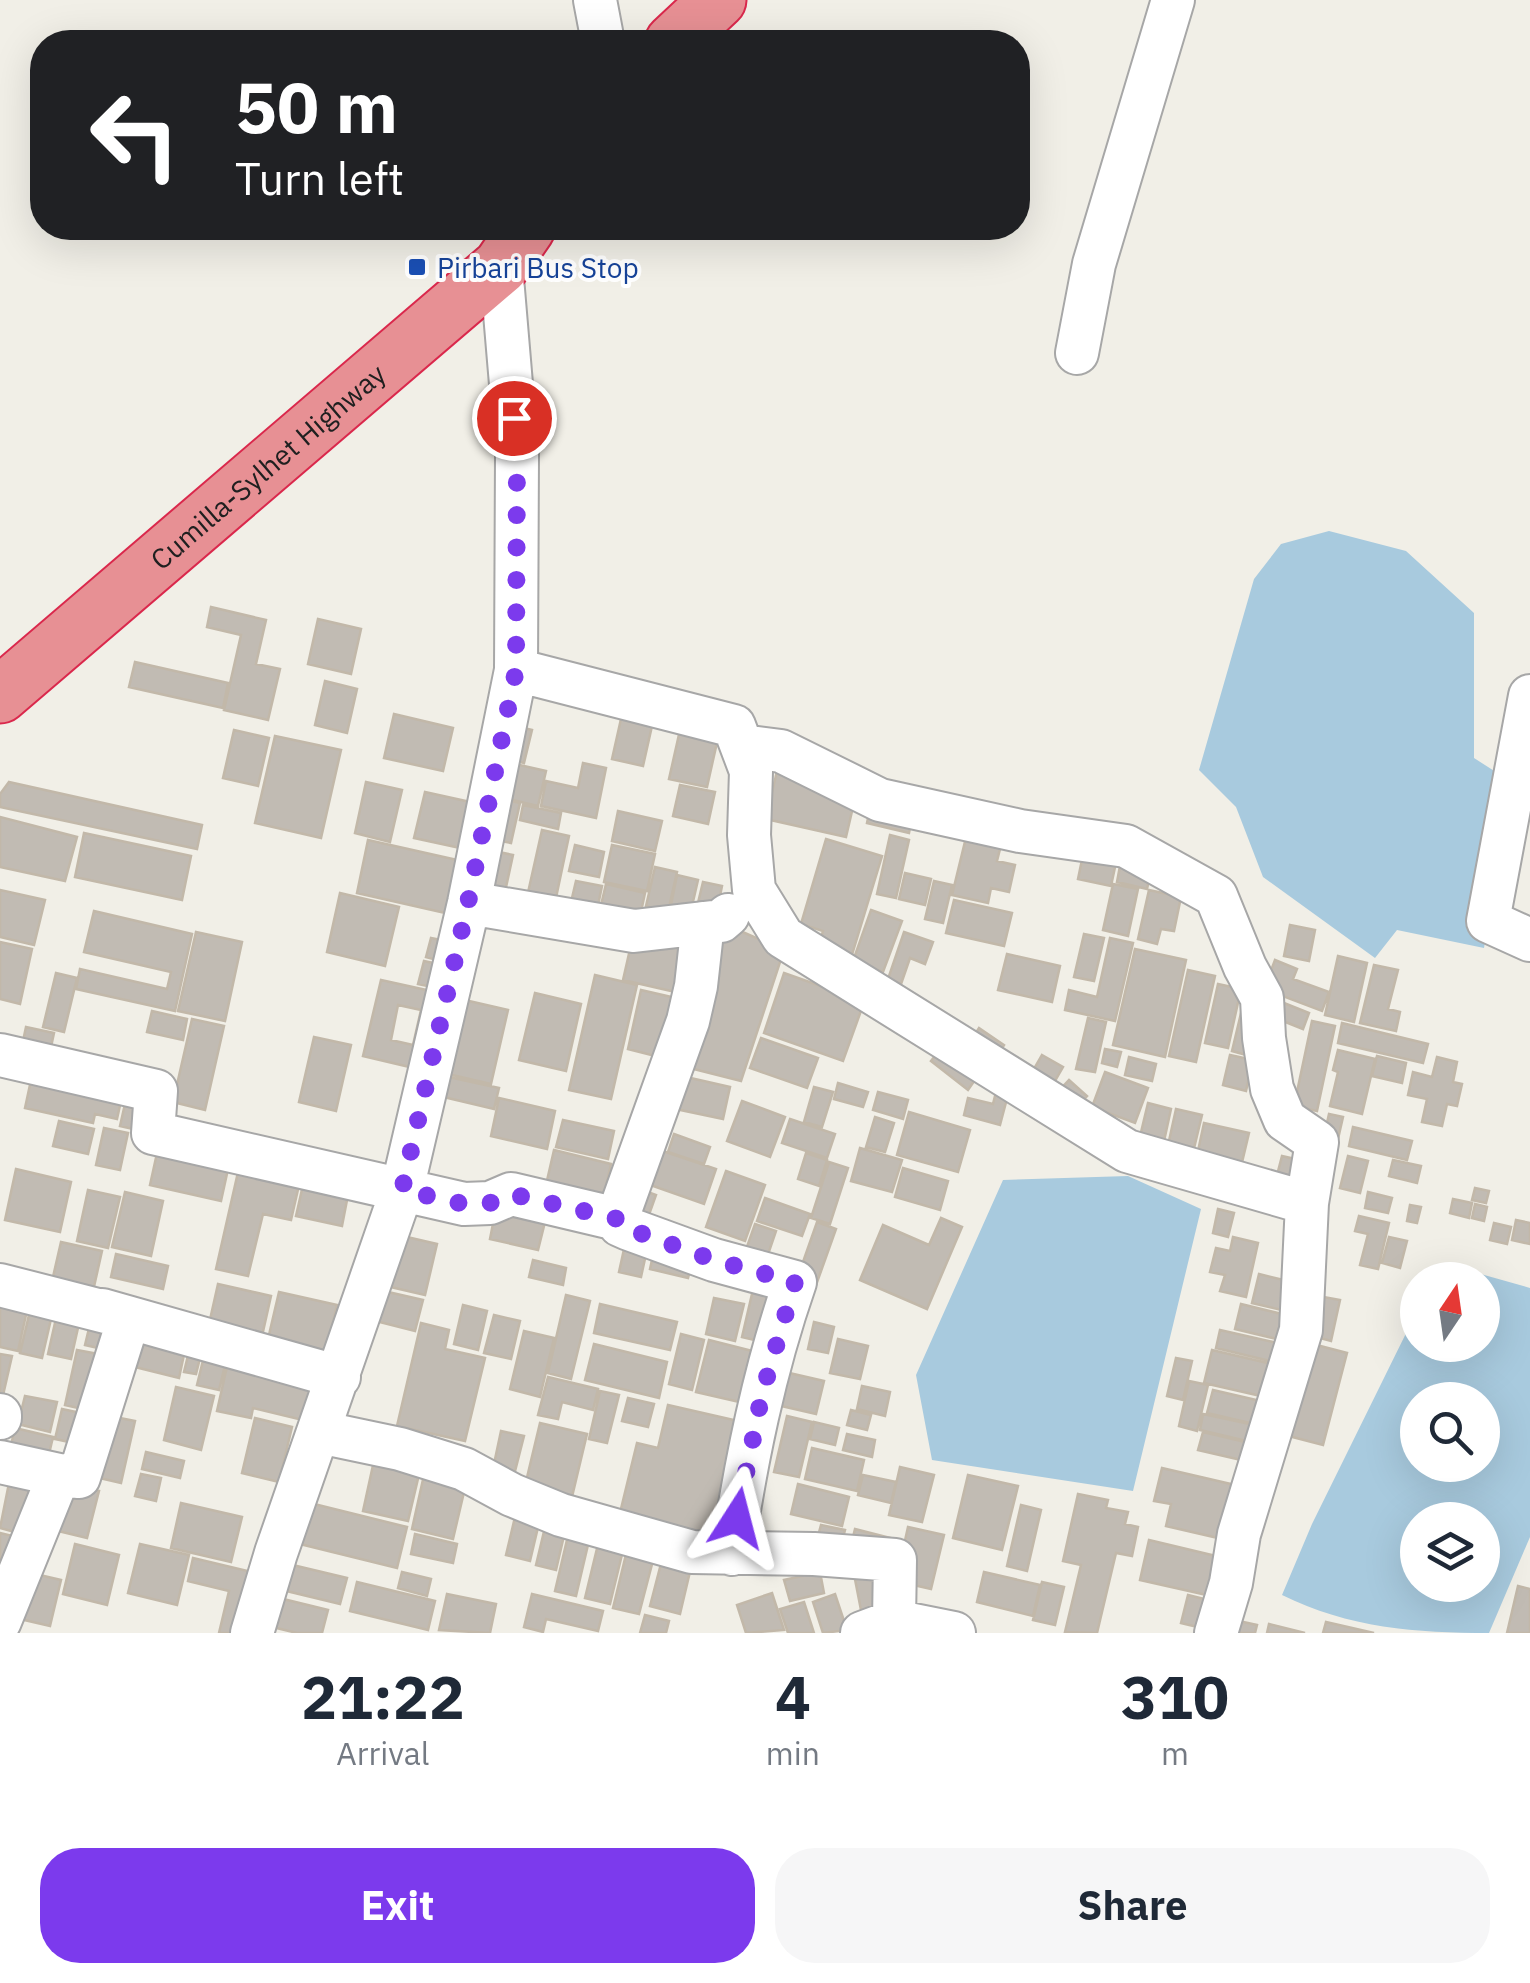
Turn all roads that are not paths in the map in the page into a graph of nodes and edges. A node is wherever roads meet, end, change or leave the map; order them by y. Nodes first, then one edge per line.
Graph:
1 (596, 0) edge
2 (718, 0) edge
3 (1173, 0) edge
4 (601, 30) edge
5 (686, 30) edge
6 (514, 247) edge
7 (1077, 353) dead end
8 (516, 670) junction
9 (0, 695) edge
10 (1530, 696) edge
11 (742, 746) junction
12 (754, 890) junction
13 (468, 903) junction
14 (703, 923) junction
15 (1530, 940) edge
16 (0, 1055) edge
17 (402, 1190) junction
18 (1306, 1203) junction
19 (618, 1219) junction
20 (0, 1284) edge
21 (129, 1318) junction
22 (339, 1376) junction
23 (319, 1432) junction
24 (0, 1462) edge
25 (59, 1475) junction
26 (732, 1554) junction
27 (0, 1621) edge
28 (878, 1627) edge
29 (252, 1633) edge
30 (954, 1633) edge
31 (1216, 1633) edge

1 - 4 street
2 - 5 highway
3 - 7 street
6 - 8 street
6 - 9 highway, Cumilla-Sylhet Highway
8 - 11 street
8 - 13 street
10 - 15 street
11 - 12 street
11 - 18 street
12 - 14 street
12 - 18 street
13 - 14 street
13 - 17 street
14 - 19 street
16 - 17 street
17 - 19 street
17 - 22 street
18 - 31 street
19 - 26 street
20 - 21 street
21 - 22 street
21 - 25 street
22 - 23 street
23 - 26 street
23 - 29 street
24 - 25 street
25 - 27 street
26 - 28 street
28 - 30 street

